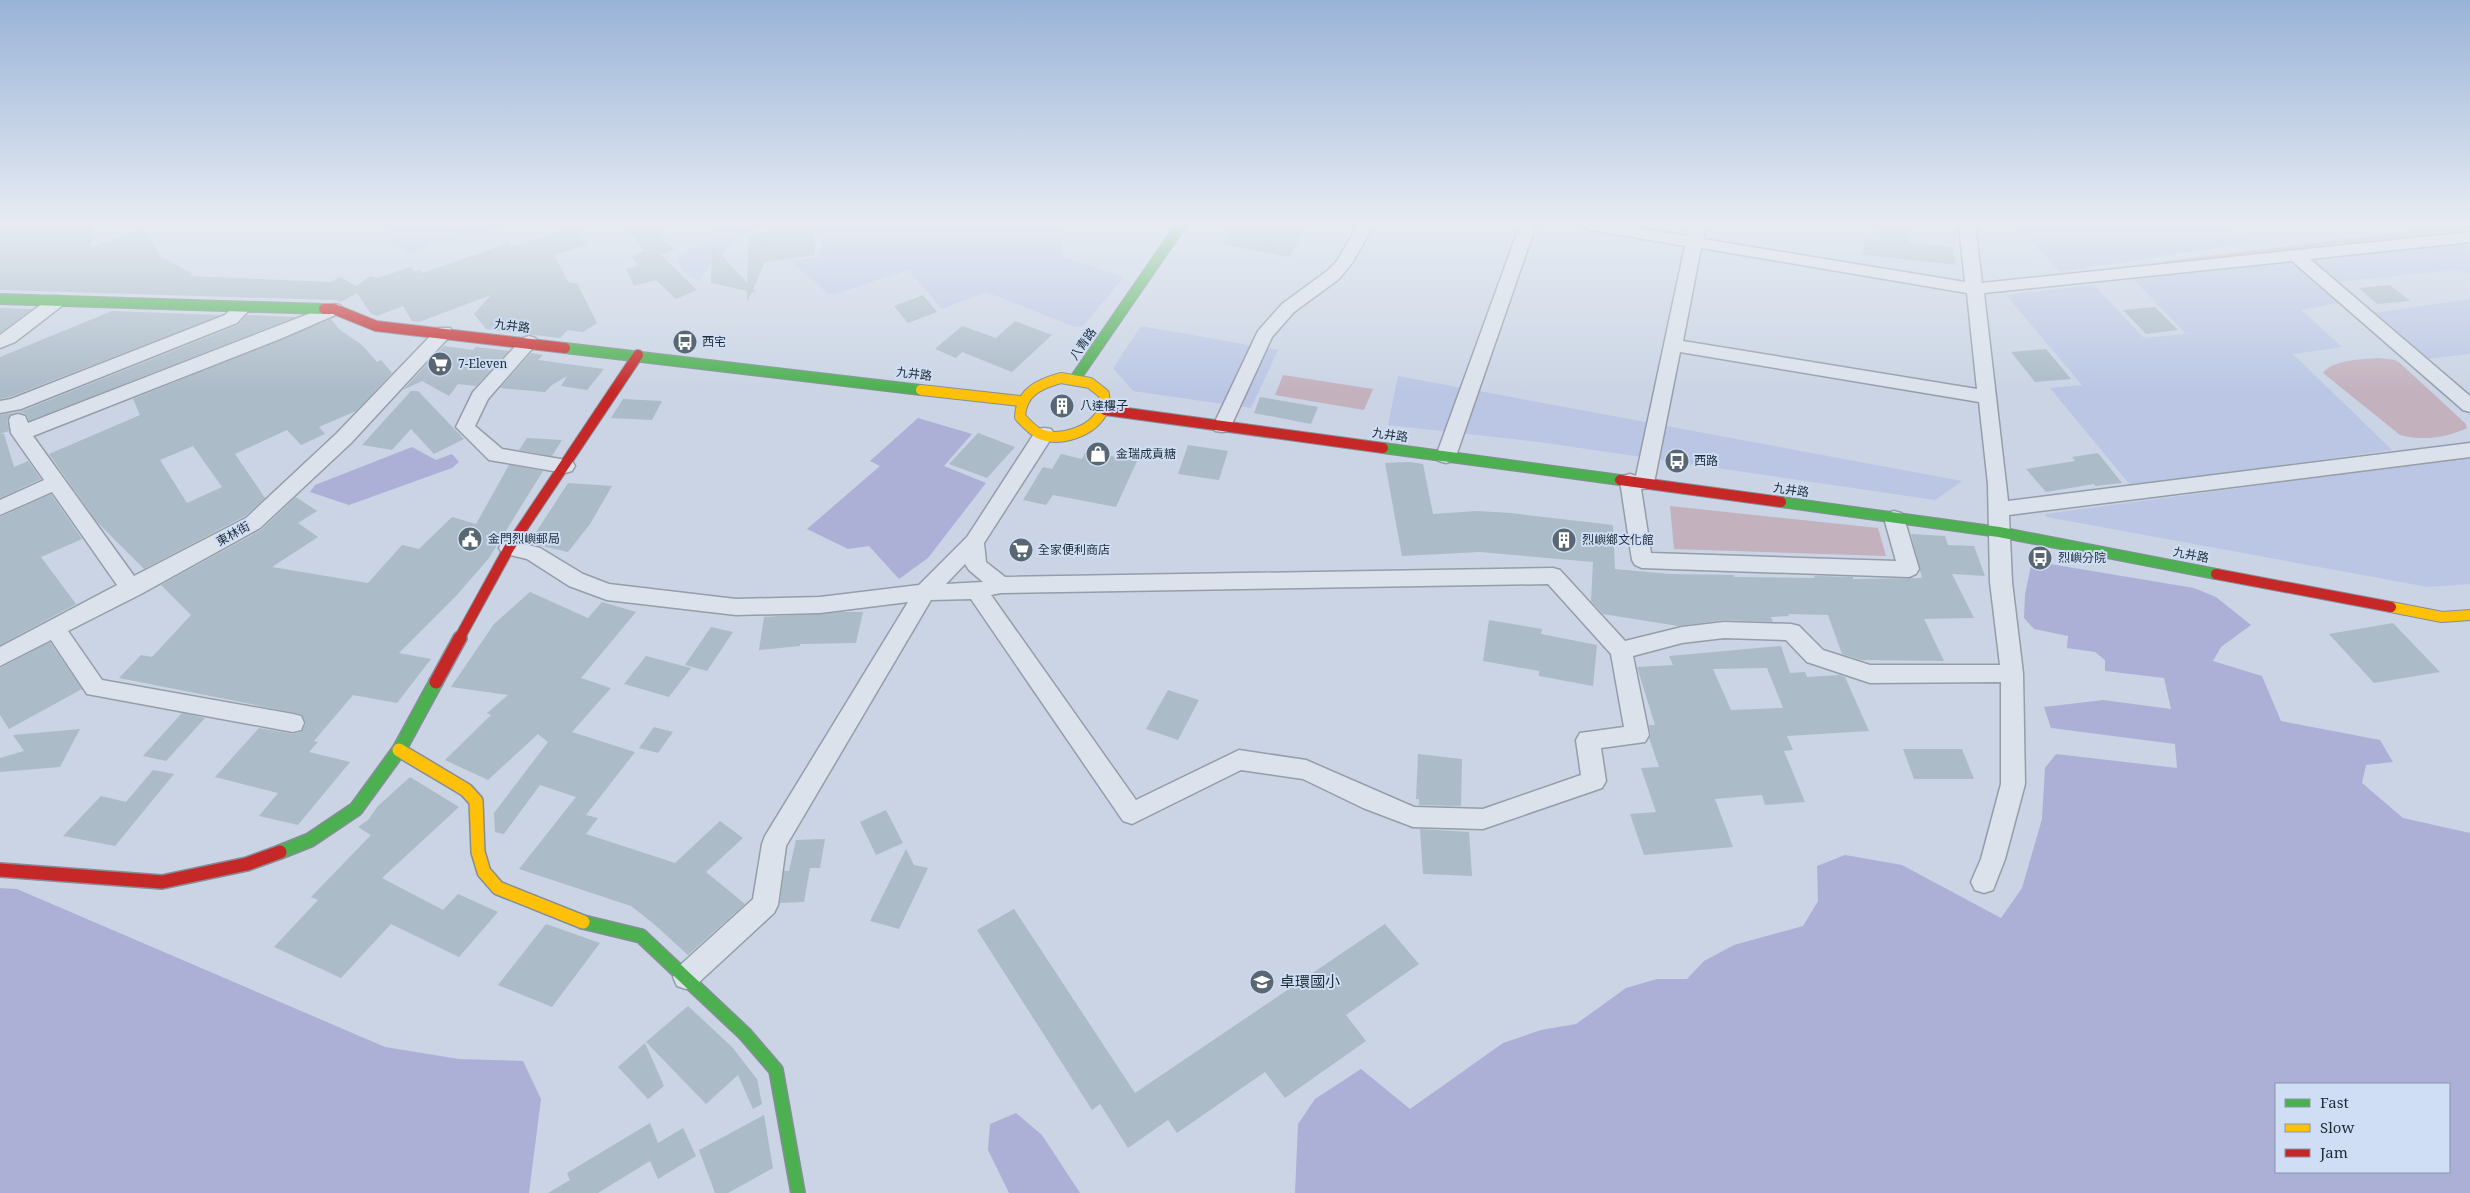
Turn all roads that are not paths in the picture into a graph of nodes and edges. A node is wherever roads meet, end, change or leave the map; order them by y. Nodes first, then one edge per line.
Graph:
1 (1143, 281) edge
2 (1325, 281) edge
3 (1509, 281) edge
4 (1686, 281) edge
5 (1933, 281) edge
6 (1974, 281) edge
7 (2059, 281) edge
8 (2325, 281) edge
9 (1975, 289) junction
10 (0, 299) edge
11 (58, 300) junction
12 (243, 307) junction
13 (334, 309) junction
14 (444, 332) junction
15 (0, 342) edge
16 (529, 342) junction
17 (1673, 345) junction
18 (638, 355) junction
19 (1075, 379) junction
20 (1988, 397) junction
21 (1020, 401) junction
22 (7, 406) edge
23 (2470, 406) edge
24 (1105, 410) junction
25 (1222, 426) junction
26 (21, 433) junction
27 (1044, 434) junction
28 (2470, 450) edge
29 (1446, 456) junction
30 (564, 466) junction
31 (56, 482) junction
32 (1636, 482) junction
33 (0, 508) edge
34 (1998, 509) junction
35 (1894, 518) junction
36 (1999, 532) junction
37 (974, 542) junction
38 (509, 548) junction
39 (1001, 585) junction
40 (134, 588) junction
41 (977, 591) junction
42 (925, 592) junction
43 (2470, 615) edge
44 (56, 628) junction
45 (1621, 651) junction
46 (0, 657) edge
47 (2012, 673) junction
48 (293, 724) dead end
49 (399, 750) junction
50 (0, 870) edge
51 (1984, 882) dead end
52 (686, 978) junction
53 (798, 1193) edge

1 - 19 main road, 八青路
2 - 25 street
3 - 29 street
4 - 17 street
5 - 9 street
6 - 9 street
7 - 9 street
8 - 23 street
9 - 20 street
10 - 11 main road, 九井路
11 - 12 main road, 九井路
11 - 15 street
12 - 13 main road, 九井路
12 - 22 street
13 - 14 main road, 九井路
13 - 26 street
14 - 16 main road, 九井路
14 - 40 street, 東林街
16 - 18 main road, 九井路
16 - 30 street
17 - 20 street
17 - 32 street
18 - 21 main road, 九井路
18 - 30 main road
19 - 21 main road
19 - 24 main road
20 - 34 street
21 - 27 main road
22 - 26 street
24 - 25 main road, 九井路
24 - 27 main road
25 - 29 main road, 九井路
26 - 31 street
27 - 37 street
28 - 34 street
29 - 32 main road, 九井路
30 - 38 main road
31 - 33 street
31 - 40 street
32 - 35 main road, 九井路
32 - 35 street
34 - 36 street
35 - 36 main road, 九井路
36 - 43 main road, 九井路
36 - 47 street
37 - 39 street
37 - 42 street
38 - 42 street
38 - 49 main road
39 - 41 street
39 - 45 street
40 - 44 street, 東林街
41 - 42 street
41 - 45 street
42 - 52 street
44 - 46 street, 東林街
44 - 48 street
45 - 47 street
47 - 51 street
49 - 50 main road
49 - 52 main road
52 - 53 main road

